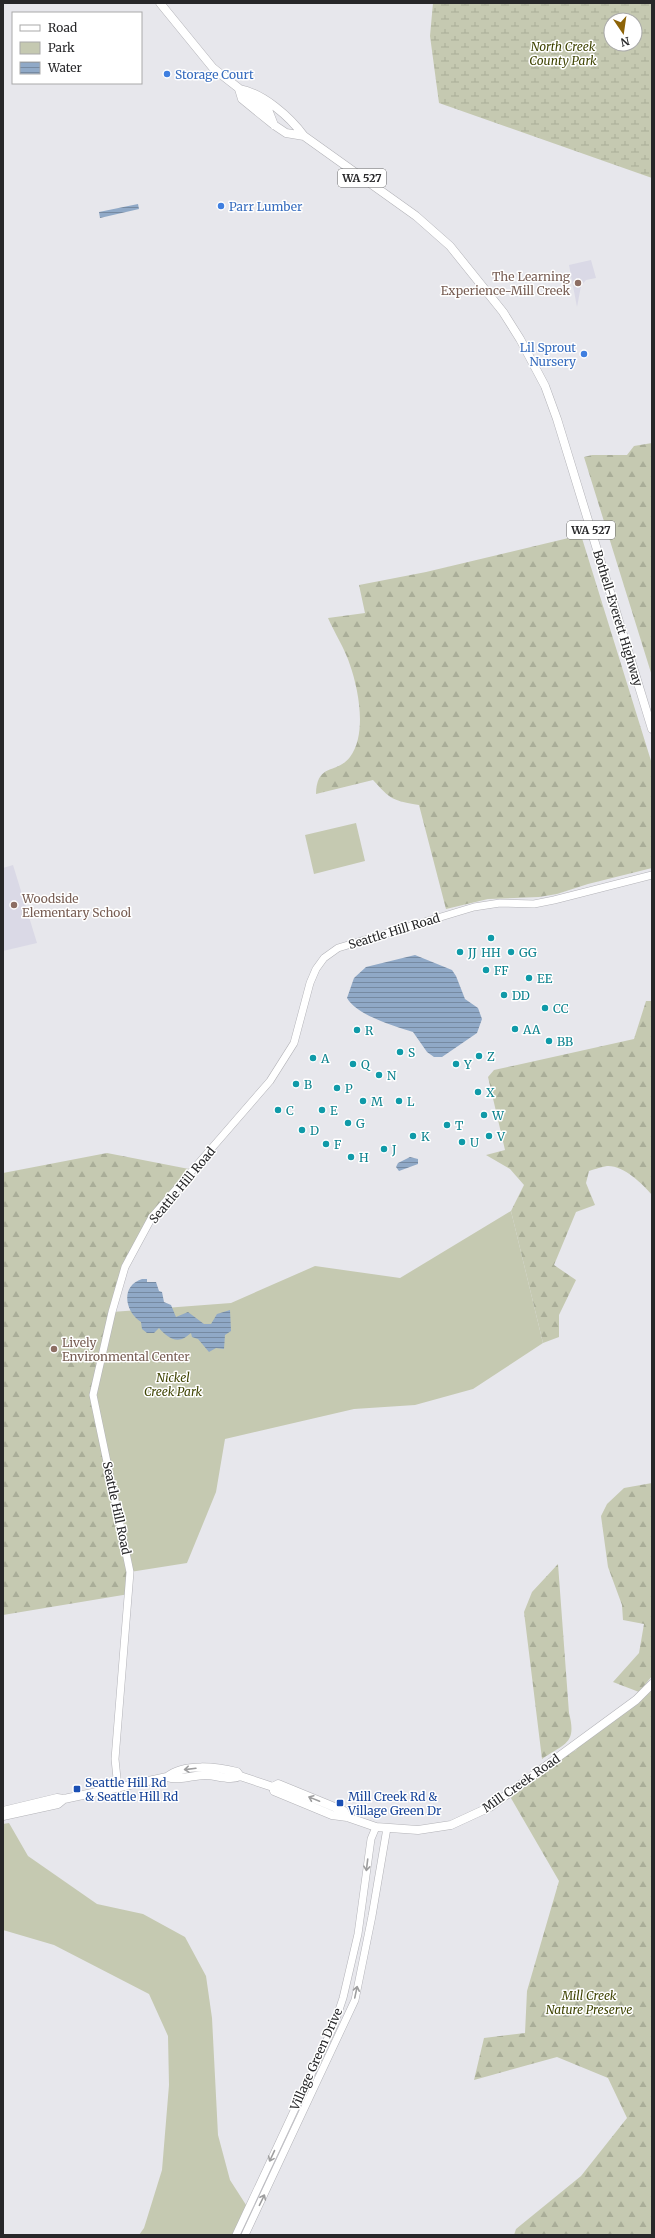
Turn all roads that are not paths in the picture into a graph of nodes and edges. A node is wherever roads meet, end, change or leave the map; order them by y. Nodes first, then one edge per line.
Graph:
1 (160, 3) edge
2 (239, 89) junction
3 (304, 136) junction
4 (652, 729) edge
5 (652, 875) edge
6 (652, 1684) edge
7 (118, 1788) junction
8 (64, 1799) junction
9 (3, 1811) edge
10 (3, 1816) edge
11 (376, 1827) junction
12 (387, 1828) junction
13 (236, 2235) edge
14 (245, 2235) edge

1 - 2 main road, Bothell-Everett Highway / WA 527
2 - 3 main road, Bothell-Everett Highway / WA 527
2 - 3 main road, Bothell-Everett Highway / WA 527
3 - 4 main road, Bothell-Everett Highway / WA 527
5 - 7 street, Seattle Hill Road
6 - 12 main road, Mill Creek Road
7 - 8 main road
7 - 11 main road, Mill Creek Road
8 - 9 main road
8 - 10 main road
11 - 12 main road, Mill Creek Road
11 -> 13 street, Village Green Drive
14 -> 12 street, Village Green Drive

